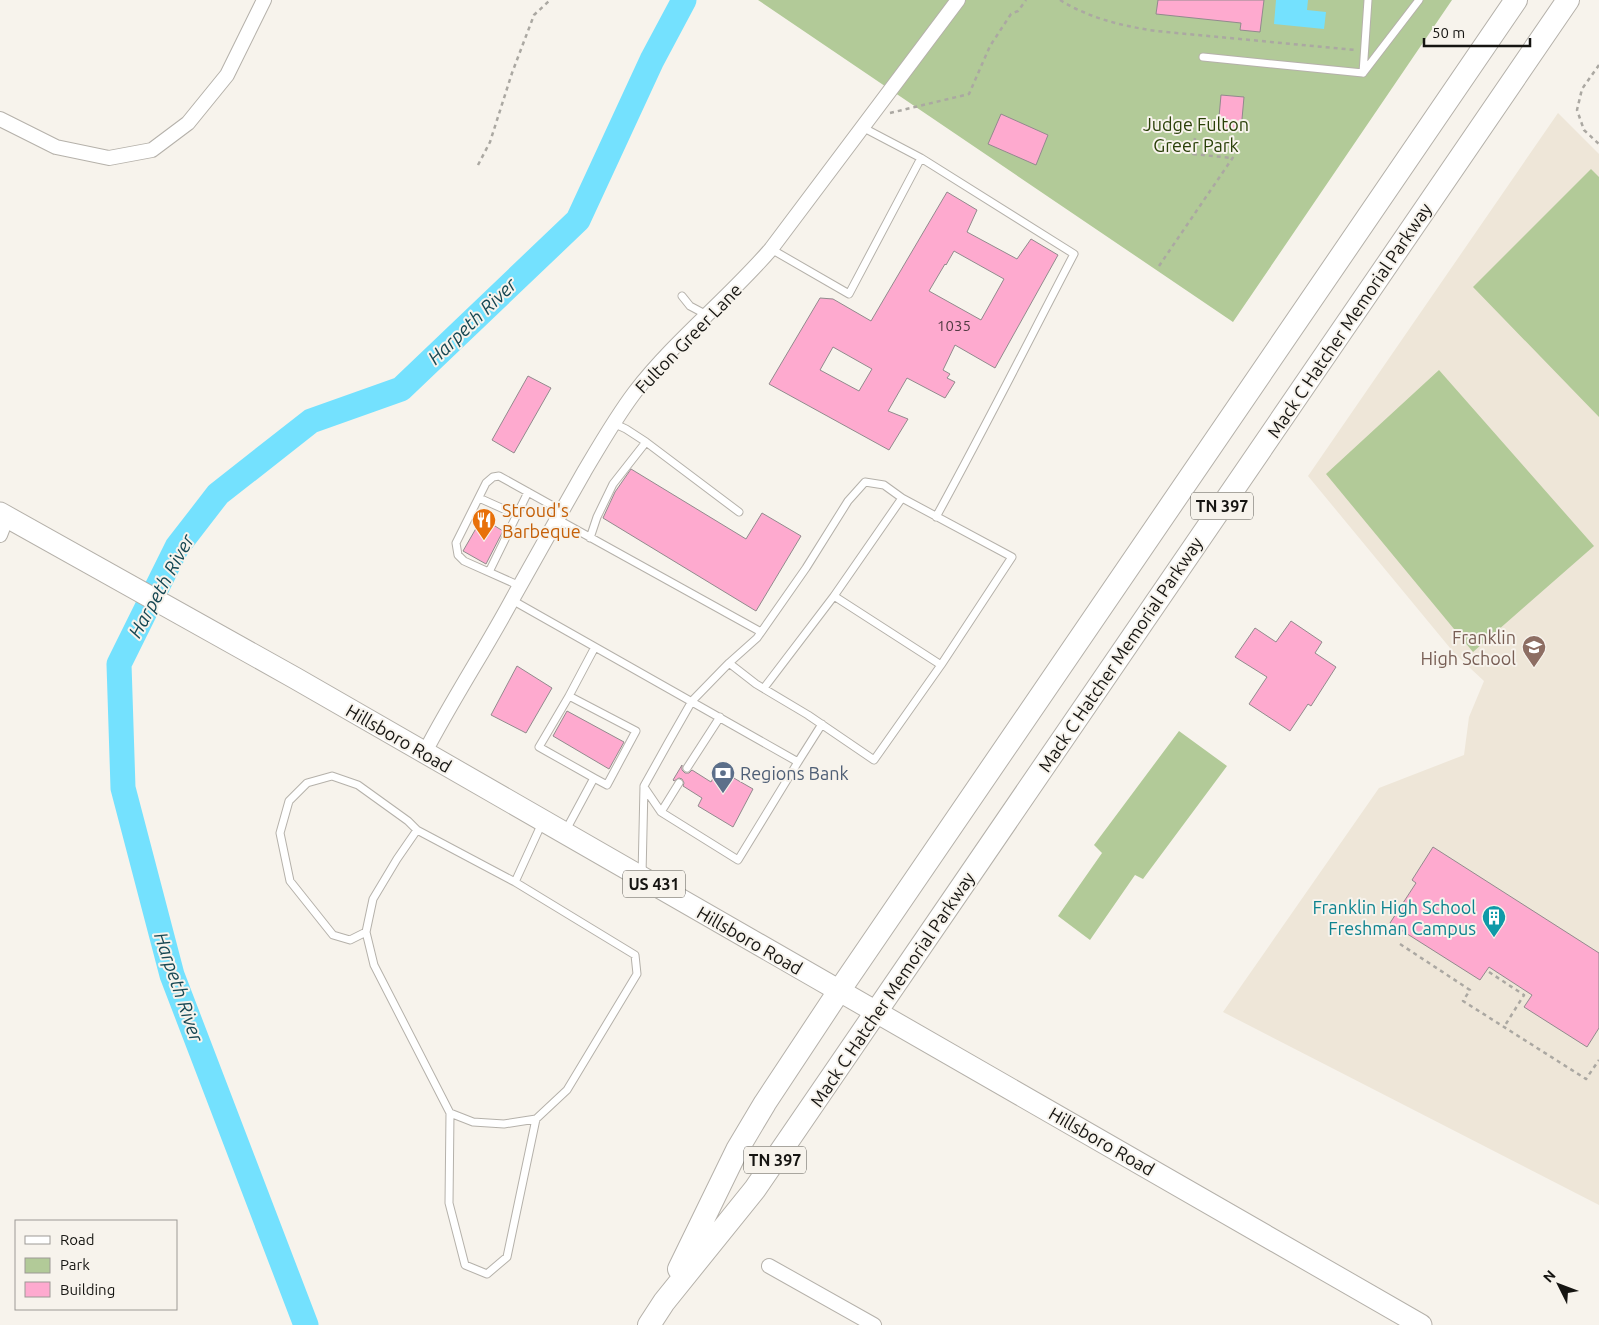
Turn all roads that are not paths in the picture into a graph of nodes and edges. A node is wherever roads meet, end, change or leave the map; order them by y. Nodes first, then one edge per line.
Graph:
1 (264, 0) edge
2 (958, 0) edge
3 (1368, 0) edge
4 (1418, 0) edge
5 (1516, 0) edge
6 (1568, 0) edge
7 (1203, 57) dead end
8 (1362, 73) junction
9 (0, 119) edge
10 (862, 127) junction
11 (921, 158) junction
12 (771, 249) junction
13 (682, 296) dead end
14 (707, 316) junction
15 (613, 423) junction
16 (646, 442) junction
17 (528, 492) junction
18 (478, 498) junction
19 (902, 498) junction
20 (739, 512) dead end
21 (517, 515) junction
22 (560, 515) junction
23 (936, 517) junction
24 (2, 521) edge
25 (590, 538) junction
26 (489, 572) junction
27 (520, 586) junction
28 (834, 596) junction
29 (512, 600) junction
30 (761, 632) junction
31 (595, 647) junction
32 (729, 663) junction
33 (941, 665) junction
34 (764, 688) junction
35 (569, 696) junction
36 (692, 701) junction
37 (720, 717) junction
38 (822, 724) junction
39 (425, 752) junction
40 (798, 762) junction
41 (687, 768) dead end
42 (594, 778) junction
43 (678, 783) dead end
44 (644, 786) junction
45 (661, 812) junction
46 (543, 821) junction
47 (417, 830) junction
48 (564, 833) junction
49 (642, 878) junction
50 (515, 882) junction
51 (366, 932) junction
52 (839, 991) junction
53 (876, 1012) junction
54 (450, 1113) junction
55 (536, 1119) junction
56 (769, 1266) dead end
57 (664, 1302) junction
58 (649, 1325) edge
59 (874, 1325) edge
60 (1422, 1325) edge

1 - 9 street
2 - 10 street, Fulton Greer Lane
3 - 8 lane
4 - 8 lane
5 - 52 highway, Mack C Hatcher Memorial Parkway / TN 397
6 - 53 highway, Mack C Hatcher Memorial Parkway / TN 397
7 - 8 lane
10 - 11 lane
10 - 12 street, Fulton Greer Lane
11 - 12 lane
11 - 23 lane
12 - 14 street, Fulton Greer Lane
13 - 14 lane
14 - 15 street, Fulton Greer Lane
15 - 16 lane
15 - 22 street, Fulton Greer Lane
16 - 20 lane
16 - 25 lane
17 - 18 lane
17 - 21 lane
17 - 22 lane
18 - 21 lane
18 - 26 lane
19 - 23 lane
19 - 28 lane
19 - 30 lane
21 - 26 lane
22 - 25 lane
22 - 27 street, Fulton Greer Lane
23 - 33 lane
24 - 39 main road, Hillsboro Road / US 431
25 - 30 lane
26 - 27 lane
27 - 29 street, Fulton Greer Lane
28 - 33 lane
28 - 34 lane
29 - 31 lane
29 - 39 street, Fulton Greer Lane
30 - 32 lane
31 - 35 lane
31 - 36 lane
32 - 34 lane
32 - 36 lane
33 - 38 lane
34 - 38 lane
35 - 42 lane
35 - 42 lane
36 - 37 lane
36 - 44 lane
37 - 40 lane
37 - 41 lane
38 - 40 lane
39 - 46 main road, Hillsboro Road / US 431
40 - 45 lane
42 - 48 lane
43 - 45 lane
44 - 45 lane
44 - 49 lane
46 - 48 main road, Hillsboro Road / US 431
46 - 50 lane
47 - 50 lane
47 - 51 lane
47 - 51 lane
48 - 49 main road, Hillsboro Road / US 431
49 - 52 main road, Hillsboro Road / US 431
50 - 55 lane
51 - 54 lane
52 - 53 main road, Hillsboro Road / US 431
52 - 57 highway, Mack C Hatcher Memorial Parkway / TN 397
53 - 57 highway, Mack C Hatcher Memorial Parkway / TN 397
53 - 60 main road, Hillsboro Road
54 - 55 lane
54 - 55 lane
56 - 59 street
57 - 58 highway, Mack C Hatcher Memorial Parkway / TN 397

